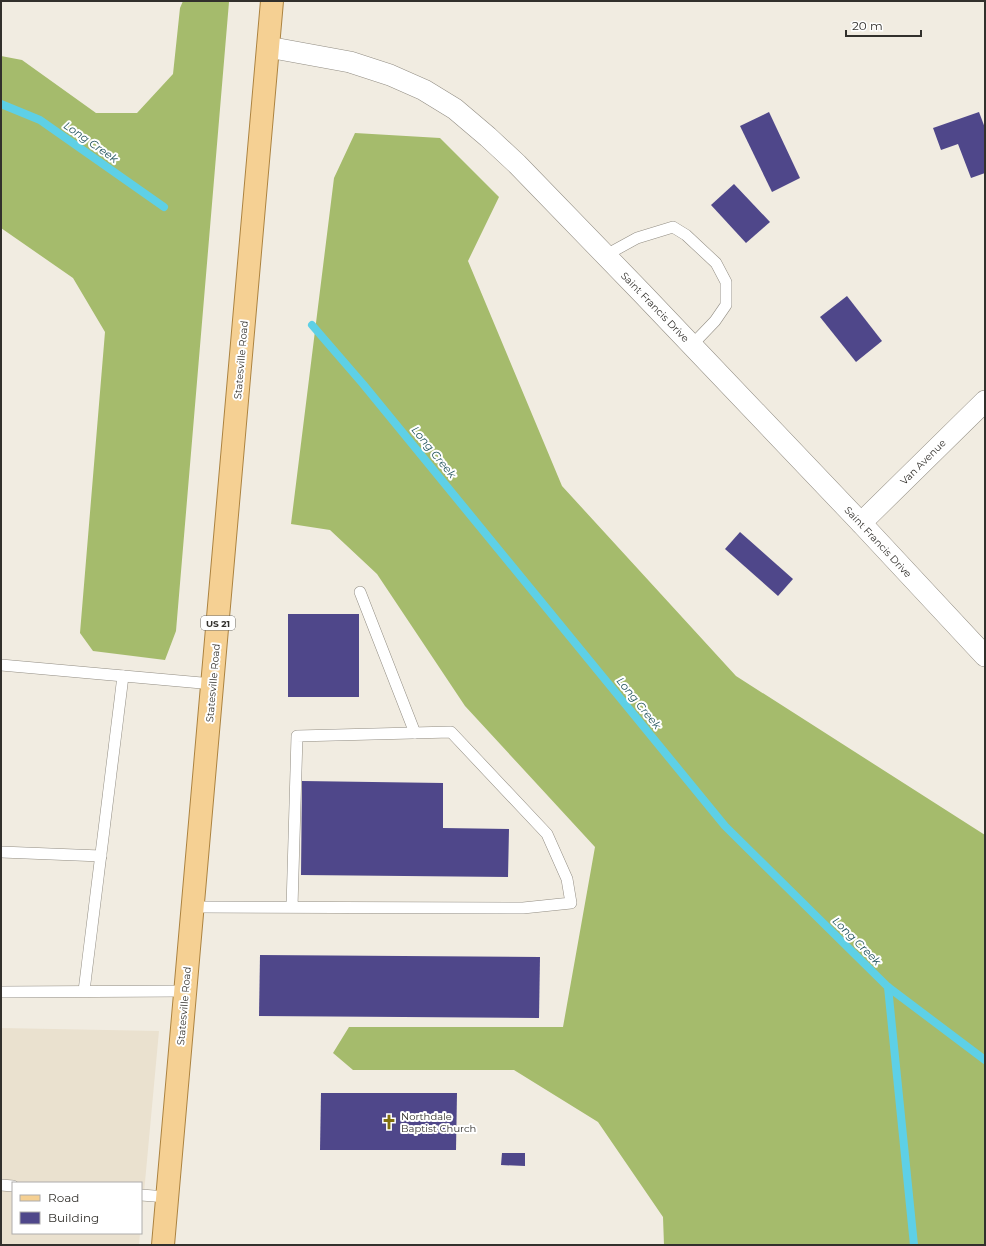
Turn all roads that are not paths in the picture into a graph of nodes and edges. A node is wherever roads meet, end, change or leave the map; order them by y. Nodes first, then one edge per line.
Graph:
1 (272, 1) edge
2 (268, 47) junction
3 (606, 256) junction
4 (692, 345) junction
5 (985, 401) edge
6 (861, 523) junction
7 (360, 592) dead end
8 (985, 656) edge
9 (1, 666) edge
10 (123, 676) junction
11 (213, 684) junction
12 (415, 733) junction
13 (1, 852) edge
14 (101, 856) junction
15 (193, 907) junction
16 (292, 907) junction
17 (84, 991) junction
18 (186, 991) junction
19 (1, 992) edge
20 (1, 1185) edge
21 (12, 1186) edge
22 (142, 1195) edge
23 (167, 1197) junction
24 (163, 1245) edge

1 - 2 main road, Statesville Road / US 21
2 - 3 street, Saint Francis Drive
2 - 11 main road, Statesville Road / US 21
3 - 4 street, Saint Francis Drive
3 - 4 lane
4 - 6 street, Saint Francis Drive
5 - 6 street, Van Avenue
6 - 8 street, Saint Francis Drive
7 - 12 lane
9 - 10 lane
10 - 11 lane
10 - 14 lane
11 - 15 main road, Statesville Road / US 21
12 - 16 lane
12 - 16 lane
13 - 14 lane
14 - 17 lane
15 - 16 lane
15 - 18 main road, Statesville Road / US 21
17 - 18 lane
17 - 19 lane
18 - 23 main road, Statesville Road / US 21
20 - 21 lane
22 - 23 lane
23 - 24 main road, Statesville Road / US 21

